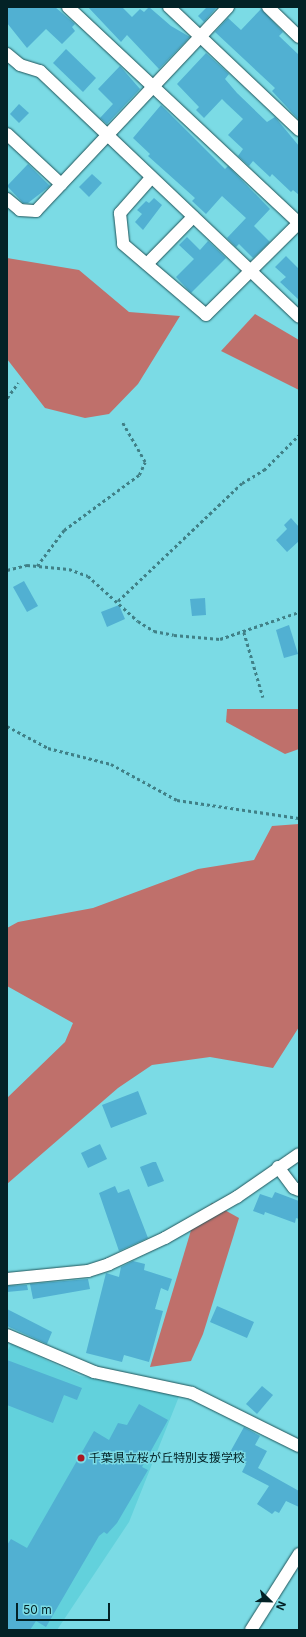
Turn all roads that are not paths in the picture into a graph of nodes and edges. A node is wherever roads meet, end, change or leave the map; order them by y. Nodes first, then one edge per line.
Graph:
1 (68, 7) edge
2 (169, 7) edge
3 (228, 7) edge
4 (268, 7) edge
5 (200, 36) junction
6 (299, 37) edge
7 (7, 54) edge
8 (152, 86) junction
9 (299, 130) edge
10 (7, 134) edge
11 (106, 135) junction
12 (151, 178) junction
13 (61, 184) junction
14 (7, 199) edge
15 (193, 217) junction
16 (299, 223) edge
17 (147, 264) junction
18 (252, 272) junction
19 (299, 317) edge
20 (299, 1154) edge
21 (278, 1168) junction
22 (299, 1190) edge
23 (7, 1279) edge
24 (7, 1335) edge
25 (299, 1446) edge
26 (299, 1554) edge
27 (251, 1630) edge

1 - 8 street
2 - 5 street
3 - 5 street
4 - 6 street
5 - 8 street
5 - 9 street
7 - 11 street
8 - 11 street
8 - 16 street
10 - 13 street
11 - 12 street
11 - 13 street
12 - 15 street
12 - 17 street
13 - 14 street
15 - 17 street
15 - 18 street
16 - 18 street
17 - 18 street
18 - 19 street
20 - 21 street
21 - 22 street
21 - 23 street
24 - 25 street
26 - 27 street

